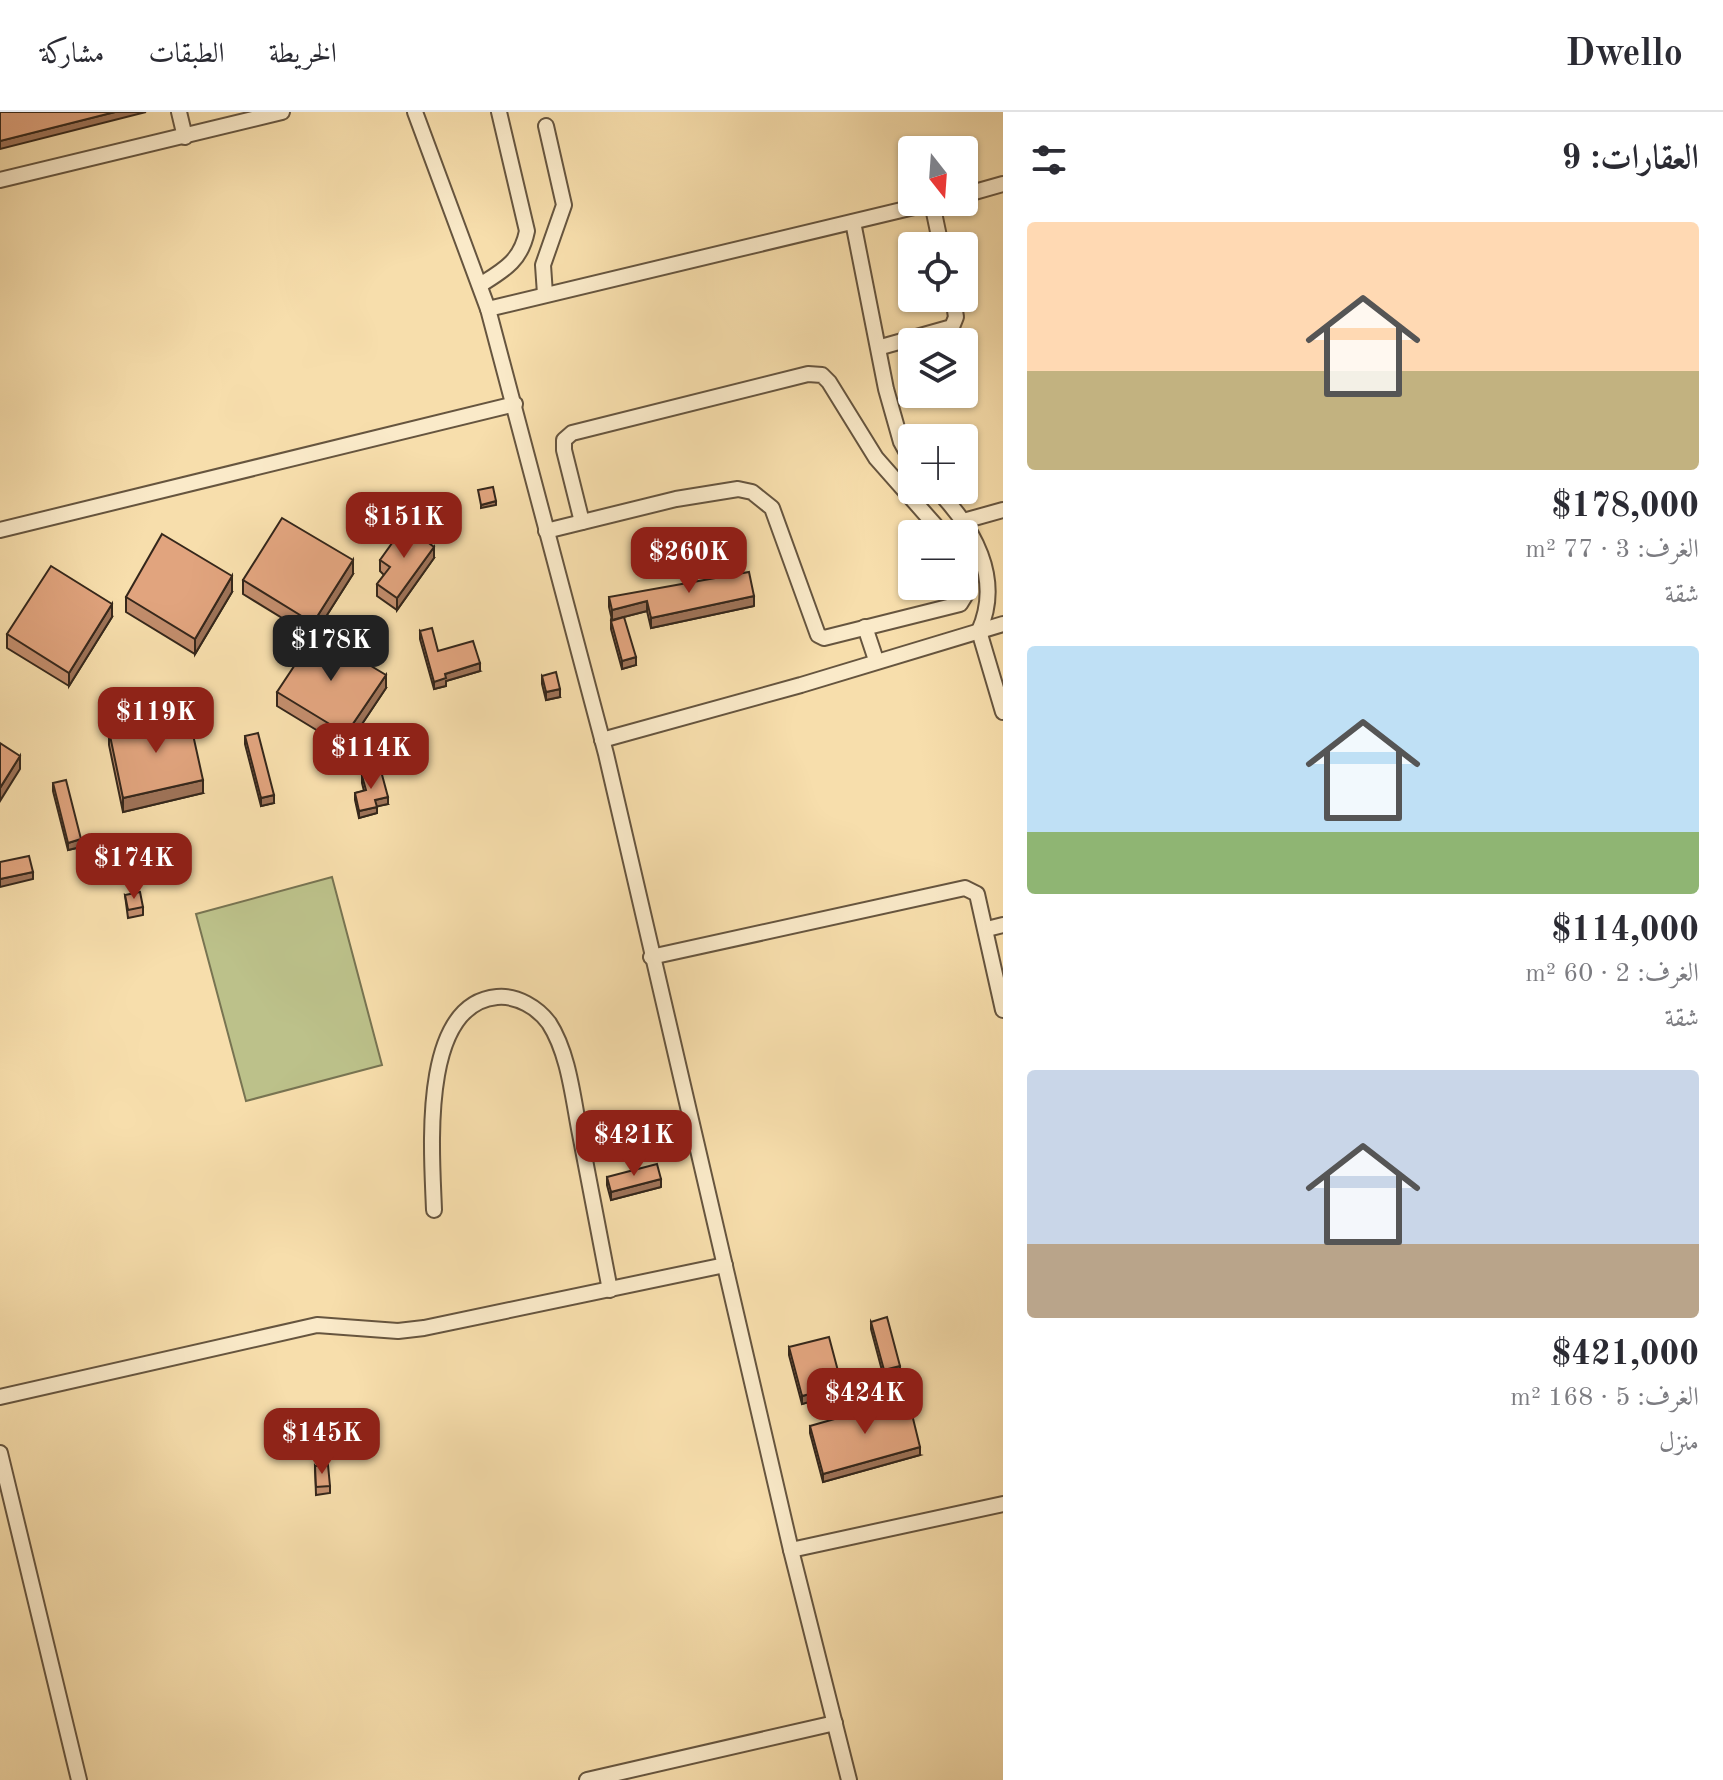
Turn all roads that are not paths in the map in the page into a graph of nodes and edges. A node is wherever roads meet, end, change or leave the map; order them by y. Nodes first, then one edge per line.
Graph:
1 (179, 112) edge
2 (282, 112) edge
3 (415, 112) edge
4 (499, 112) edge
5 (546, 126) dead end
6 (185, 137) junction
7 (0, 180) edge
8 (1003, 184) edge
9 (978, 191) edge
10 (898, 211) edge
11 (853, 222) junction
12 (480, 285) junction
13 (545, 294) junction
14 (488, 309) junction
15 (955, 312) edge
16 (881, 347) junction
17 (515, 404) junction
18 (898, 431) edge
19 (951, 504) edge
20 (1003, 510) edge
21 (931, 520) edge
22 (967, 520) joint
23 (582, 522) junction
24 (0, 530) edge
25 (546, 531) junction
26 (978, 534) edge
27 (962, 600) edge
28 (1003, 624) edge
29 (865, 627) junction
30 (979, 631) junction
31 (876, 660) junction
32 (1003, 712) edge
33 (602, 740) junction
34 (1003, 925) edge
35 (987, 929) junction
36 (651, 957) junction
37 (1003, 1010) edge
38 (434, 1210) dead end
39 (725, 1265) junction
40 (610, 1290) junction
41 (0, 1397) edge
42 (0, 1453) edge
43 (1003, 1504) edge
44 (791, 1550) junction
45 (835, 1723) junction
46 (79, 1780) edge
47 (587, 1780) edge
48 (849, 1780) edge

1 - 6 street
2 - 6 street
3 - 12 street
4 - 12 street
5 - 13 street
6 - 7 street
8 - 9 street
10 - 11 street
11 - 13 street
11 - 16 street
12 - 14 street
13 - 14 street
14 - 17 street
15 - 16 street
16 - 18 street
17 - 24 street
17 - 25 street
19 - 22 street
20 - 22 street
21 - 23 street
23 - 25 street
23 - 29 street
25 - 33 street
26 - 30 street
27 - 29 street
28 - 30 street
29 - 31 street
30 - 31 street
30 - 32 street
31 - 33 street
33 - 36 street
34 - 35 street
35 - 36 street
35 - 37 street
36 - 39 street
38 - 40 street
39 - 40 street
39 - 44 street
40 - 41 street
42 - 46 street
43 - 44 street
44 - 45 street
45 - 47 street
45 - 48 street

